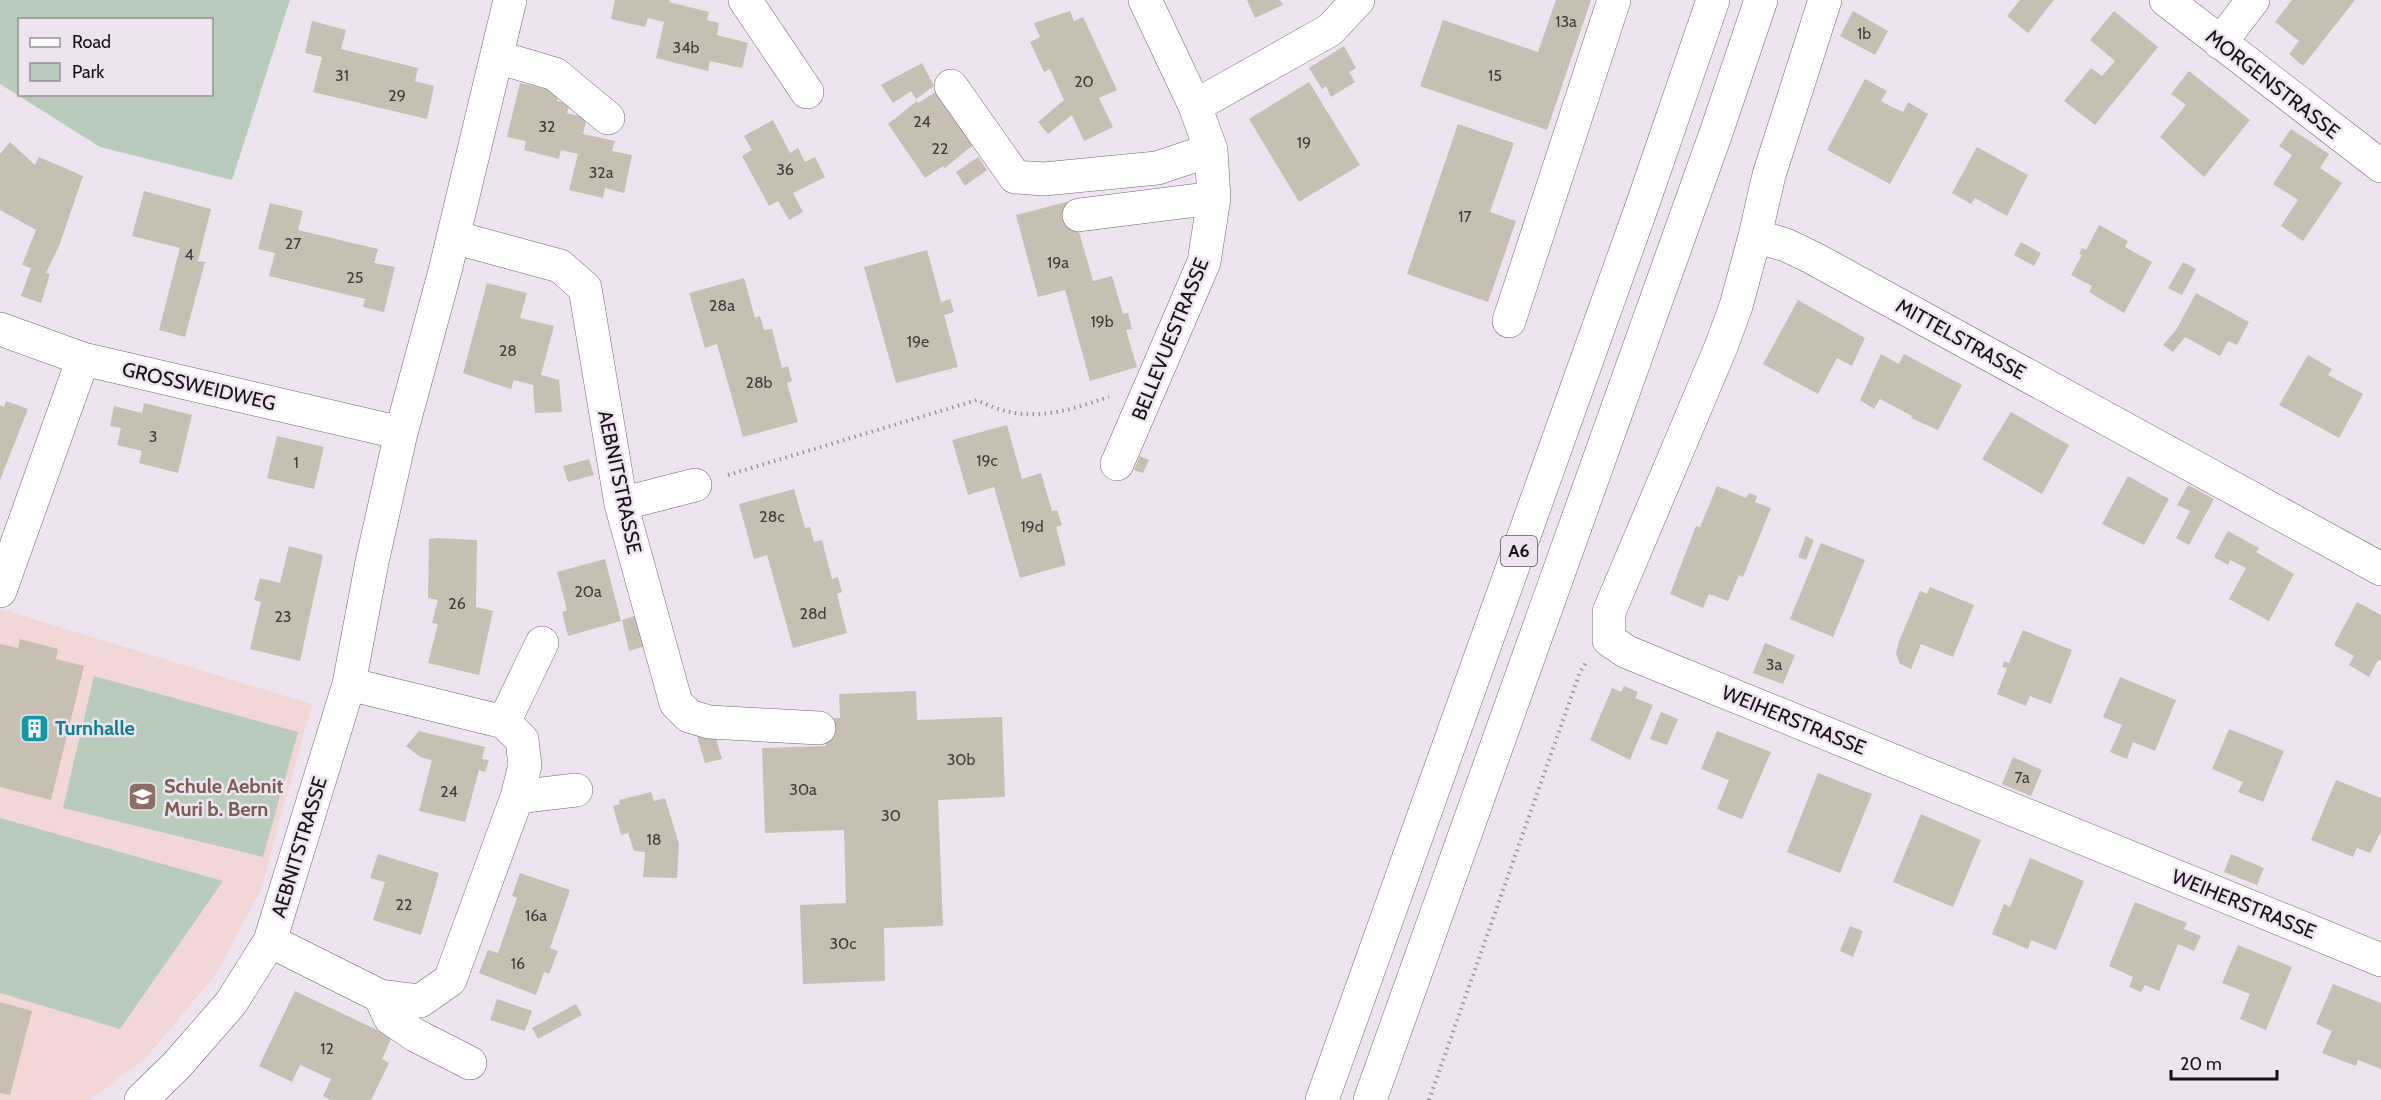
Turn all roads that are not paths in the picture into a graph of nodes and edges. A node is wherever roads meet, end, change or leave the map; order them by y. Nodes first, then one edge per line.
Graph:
1 (510, 0) edge
2 (745, 0) edge
3 (1145, 0) edge
4 (1358, 0) edge
5 (1614, 0) edge
6 (1713, 0) edge
7 (1761, 0) edge
8 (1825, 0) edge
9 (2166, 0) edge
10 (2244, 3) edge
11 (2220, 43) junction
12 (497, 57) junction
13 (951, 86) dead end
14 (807, 92) dead end
15 (1195, 106) junction
16 (608, 118) dead end
17 (1211, 150) junction
18 (2381, 166) edge
19 (1214, 198) junction
20 (1079, 215) dead end
21 (1755, 236) junction
22 (453, 237) junction
23 (1509, 321) dead end
24 (0, 329) edge
25 (83, 359) junction
26 (402, 433) junction
27 (1117, 464) dead end
28 (696, 484) road end
29 (621, 504) junction
30 (2381, 569) edge
31 (1, 587) edge
32 (542, 643) dead end
33 (349, 684) junction
34 (504, 722) junction
35 (819, 728) dead end
36 (576, 790) dead end
37 (517, 797) junction
38 (270, 941) junction
39 (2381, 960) edge
40 (380, 996) junction
41 (470, 1064) dead end
42 (141, 1100) edge
43 (1322, 1100) edge
44 (1370, 1100) edge

1 - 12 main road, AEBNITSTRASSE
2 - 14 main road
3 - 15 main road, BELLEVUESTRASSE
4 - 15 main road
5 - 23 main road
6 - 43 main road, A6
7 - 44 main road, A6
8 - 21 main road
9 - 11 main road, MORGENSTRASSE
10 - 11 main road
11 - 18 main road, MORGENSTRASSE
12 - 16 main road
12 - 22 main road, AEBNITSTRASSE
13 - 17 main road
15 - 17 main road, BELLEVUESTRASSE
17 - 19 main road, BELLEVUESTRASSE
19 - 20 main road
19 - 27 main road, BELLEVUESTRASSE
21 - 30 main road, MITTELSTRASSE
21 - 39 main road, WEIHERSTRASSE
22 - 26 main road, AEBNITSTRASSE
22 - 29 main road, AEBNITSTRASSE
24 - 25 main road, GROSSWEIDWEG
25 - 26 main road, GROSSWEIDWEG
25 - 31 main road
26 - 33 main road, AEBNITSTRASSE
28 - 29 main road
29 - 35 main road, AEBNITSTRASSE
32 - 34 main road
33 - 34 main road
33 - 38 main road, AEBNITSTRASSE
34 - 37 main road, AEBNITSTRASSE
36 - 37 main road
37 - 40 main road, AEBNITSTRASSE
38 - 40 main road, AEBNITSTRASSE
38 - 42 main road, AEBNITSTRASSE
40 - 41 main road

